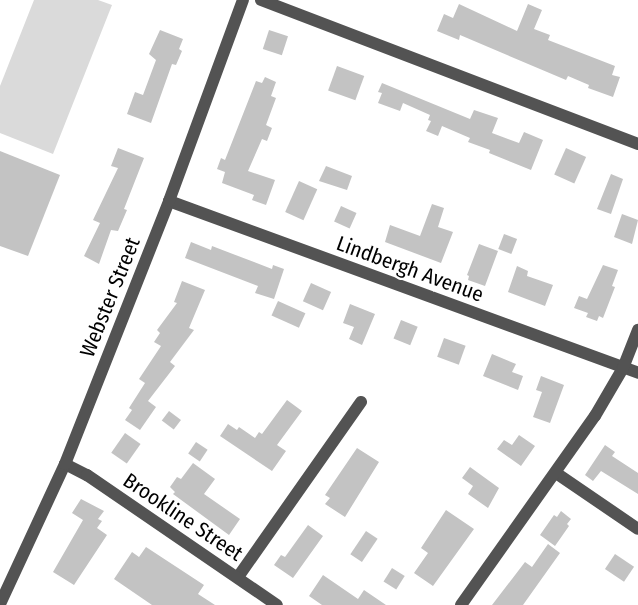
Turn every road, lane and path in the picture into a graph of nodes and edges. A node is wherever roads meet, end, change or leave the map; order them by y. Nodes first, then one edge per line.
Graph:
1 (243, 0) edge
2 (261, 0) edge
3 (638, 144) edge
4 (169, 201) junction
5 (638, 330) edge
6 (623, 368) junction
7 (638, 373) edge
8 (361, 402) dead end
9 (65, 464) junction
10 (556, 473) junction
11 (638, 529) edge
12 (238, 578) junction
13 (0, 604) edge
14 (277, 605) edge
15 (461, 605) edge

1 - 4 street, Webster Street
2 - 3 street
4 - 6 street, Lindbergh Avenue
4 - 9 street, Webster Street
5 - 6 street
6 - 7 street, Lindbergh Avenue
6 - 10 street
8 - 12 street
9 - 12 street, Brookline Street
9 - 13 street, Webster Street
10 - 11 street
10 - 15 street
12 - 14 street, Brookline Street

